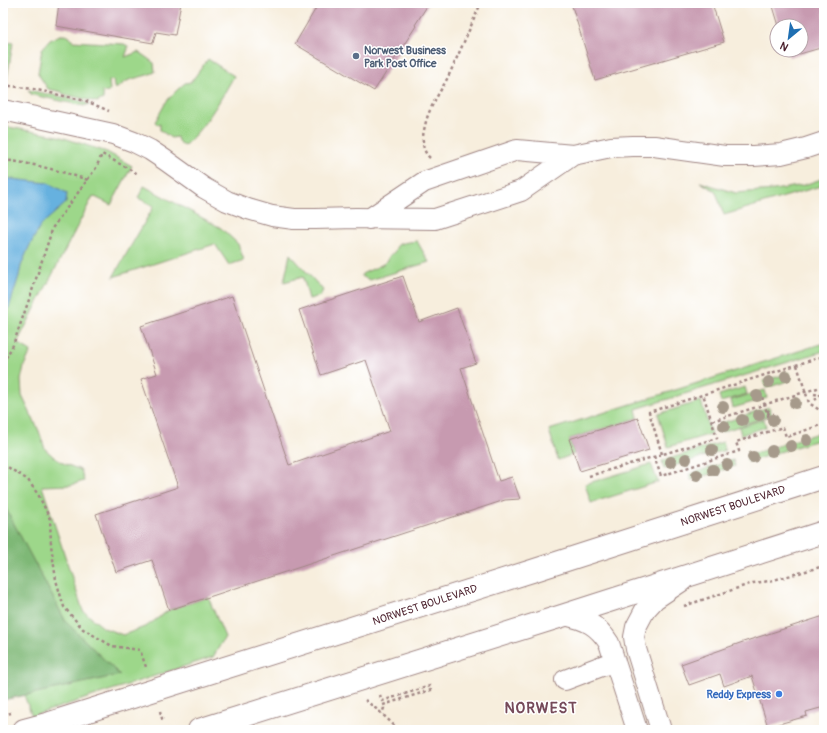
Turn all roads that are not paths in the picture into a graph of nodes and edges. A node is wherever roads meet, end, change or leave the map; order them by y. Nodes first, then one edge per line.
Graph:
1 (3, 110) edge
2 (824, 142) edge
3 (573, 155) junction
4 (369, 219) junction
5 (824, 477) edge
6 (824, 532) edge
7 (692, 574) junction
8 (565, 615) junction
9 (615, 661) junction
10 (565, 680) dead end
11 (204, 729) edge
12 (24, 730) edge
13 (637, 730) edge
14 (661, 730) edge

1 - 4 street
2 - 3 street
3 - 4 street
3 - 4 street
5 - 12 main road, NORWEST BOULEVARD
6 - 7 main road
7 - 8 main road
7 - 14 street
8 - 9 street
8 - 11 main road
9 - 10 street
9 - 13 street

